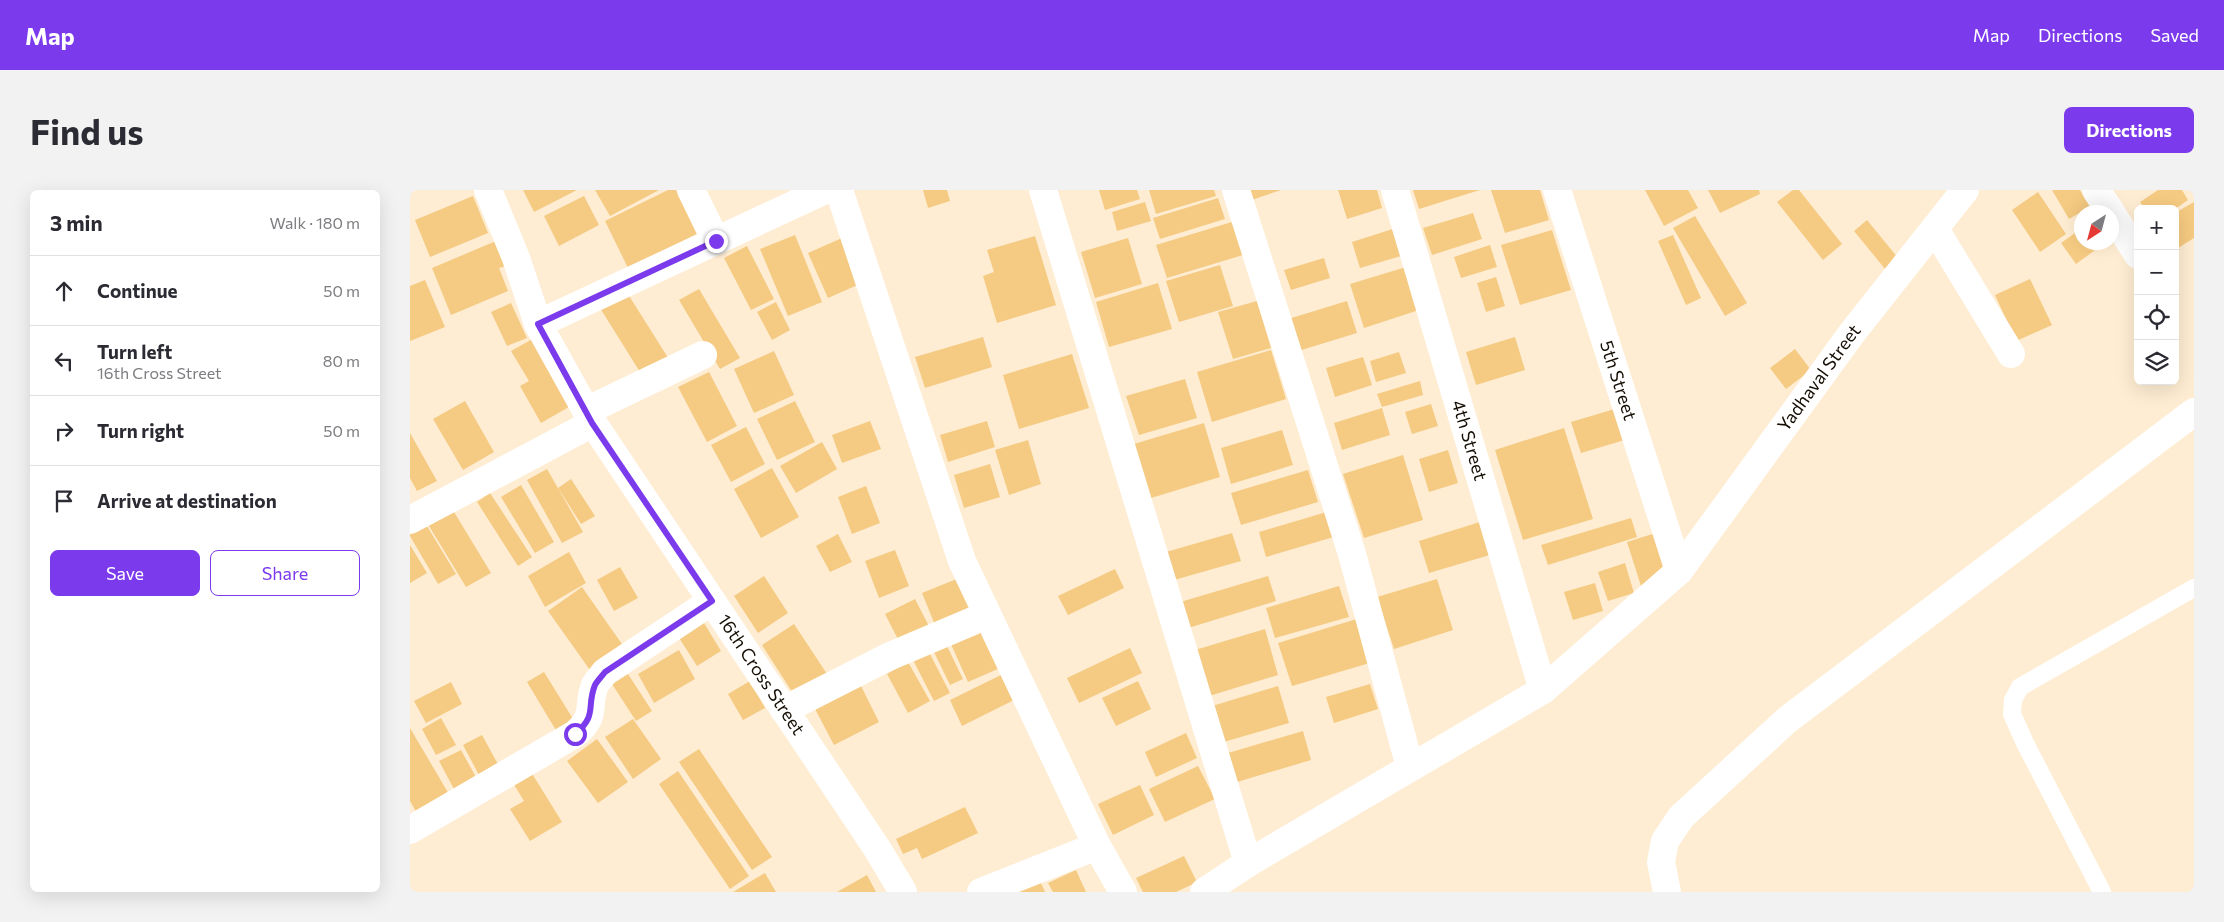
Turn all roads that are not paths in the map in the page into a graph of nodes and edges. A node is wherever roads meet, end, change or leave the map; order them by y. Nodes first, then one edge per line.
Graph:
1 (488, 190) edge
2 (691, 190) edge
3 (825, 190) edge
4 (839, 190) edge
5 (1043, 190) edge
6 (1236, 190) edge
7 (1395, 190) edge
8 (1556, 190) edge
9 (1966, 190) edge
10 (2096, 190) edge
11 (2106, 205) edge
12 (2119, 225) edge
13 (1935, 229) junction
14 (716, 241) junction
15 (2135, 250) edge
16 (538, 324) junction
17 (2011, 354) dead end
18 (703, 355) dead end
19 (2194, 412) edge
20 (589, 417) junction
21 (410, 520) edge
22 (1679, 571) junction
23 (2194, 588) edge
24 (712, 601) junction
25 (973, 621) dead end
26 (1543, 690) junction
27 (784, 710) junction
28 (1410, 767) junction
29 (410, 830) edge
30 (1097, 846) junction
31 (1248, 863) junction
32 (903, 892) edge
33 (981, 892) edge
34 (1123, 892) edge
35 (1204, 892) edge
36 (1667, 892) edge
37 (2102, 892) edge

1 - 16 street, 16th Cross Street
2 - 14 street
3 - 14 street
4 - 30 street
5 - 31 street
6 - 28 street
7 - 26 street, 4th Street
8 - 22 street, 5th Street
9 - 13 street, Yadhaval Street
10 - 11 street
12 - 15 street
13 - 17 street
13 - 22 street, Yadhaval Street
14 - 16 street
16 - 20 street, 16th Cross Street
18 - 20 street
19 - 36 street
20 - 21 street
20 - 24 street, 16th Cross Street
22 - 26 street, Yadhaval Street
23 - 37 lane
24 - 27 street, 16th Cross Street
24 - 29 street
25 - 27 street
26 - 28 street, Yadhaval Street
27 - 32 street, 16th Cross Street
28 - 31 street, Yadhaval Street
30 - 33 street
30 - 34 street
31 - 35 street, Yadhaval Street

